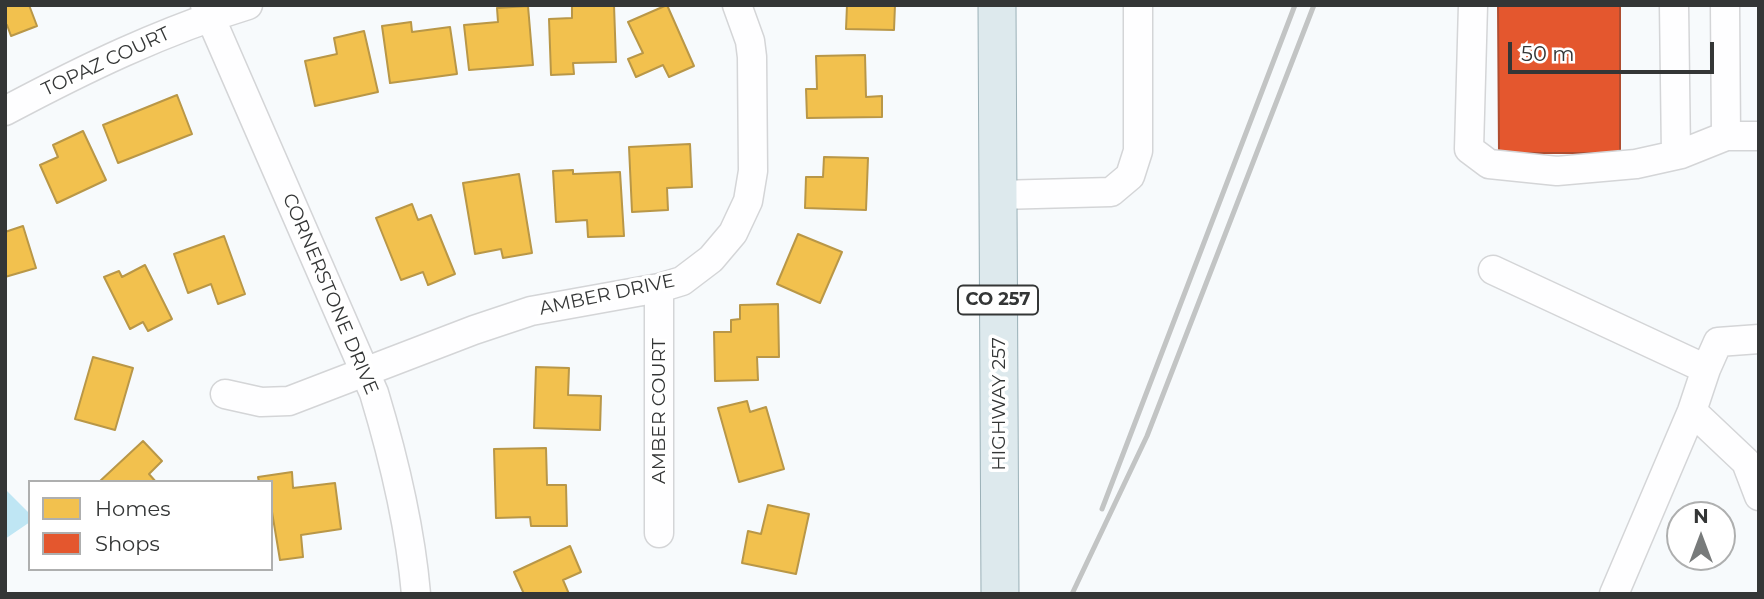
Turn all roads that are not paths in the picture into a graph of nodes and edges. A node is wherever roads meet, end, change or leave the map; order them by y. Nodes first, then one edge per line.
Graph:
1 (248, 5) edge
2 (737, 5) edge
3 (997, 5) edge
4 (1138, 5) edge
5 (1473, 5) edge
6 (1674, 5) edge
7 (1725, 5) edge
8 (207, 11) edge
9 (5, 111) edge
10 (1727, 136) junction
11 (1759, 136) edge
12 (1676, 155) junction
13 (998, 195) junction
14 (1493, 270) dead end
15 (659, 288) junction
16 (1759, 339) edge
17 (1706, 369) junction
18 (365, 372) junction
19 (225, 394) dead end
20 (1692, 411) junction
21 (1759, 496) edge
22 (659, 533) dead end
23 (416, 594) edge
24 (1000, 594) edge
25 (1614, 594) edge

1 - 8 street
2 - 15 street, AMBER DRIVE
3 - 13 main road, HIGHWAY 257 / CO 257
4 - 13 street
5 - 12 street
6 - 12 street
7 - 10 street
8 - 9 street, TOPAZ COURT
8 - 18 street, CORNERSTONE DRIVE
10 - 11 street
10 - 12 street
13 - 24 main road, HIGHWAY 257 / CO 257
14 - 17 street
15 - 18 street, AMBER DRIVE
15 - 22 street, AMBER COURT
16 - 17 street
17 - 20 street
18 - 19 street, AMBER DRIVE
18 - 23 street, CORNERSTONE DRIVE
20 - 21 street
20 - 25 street

